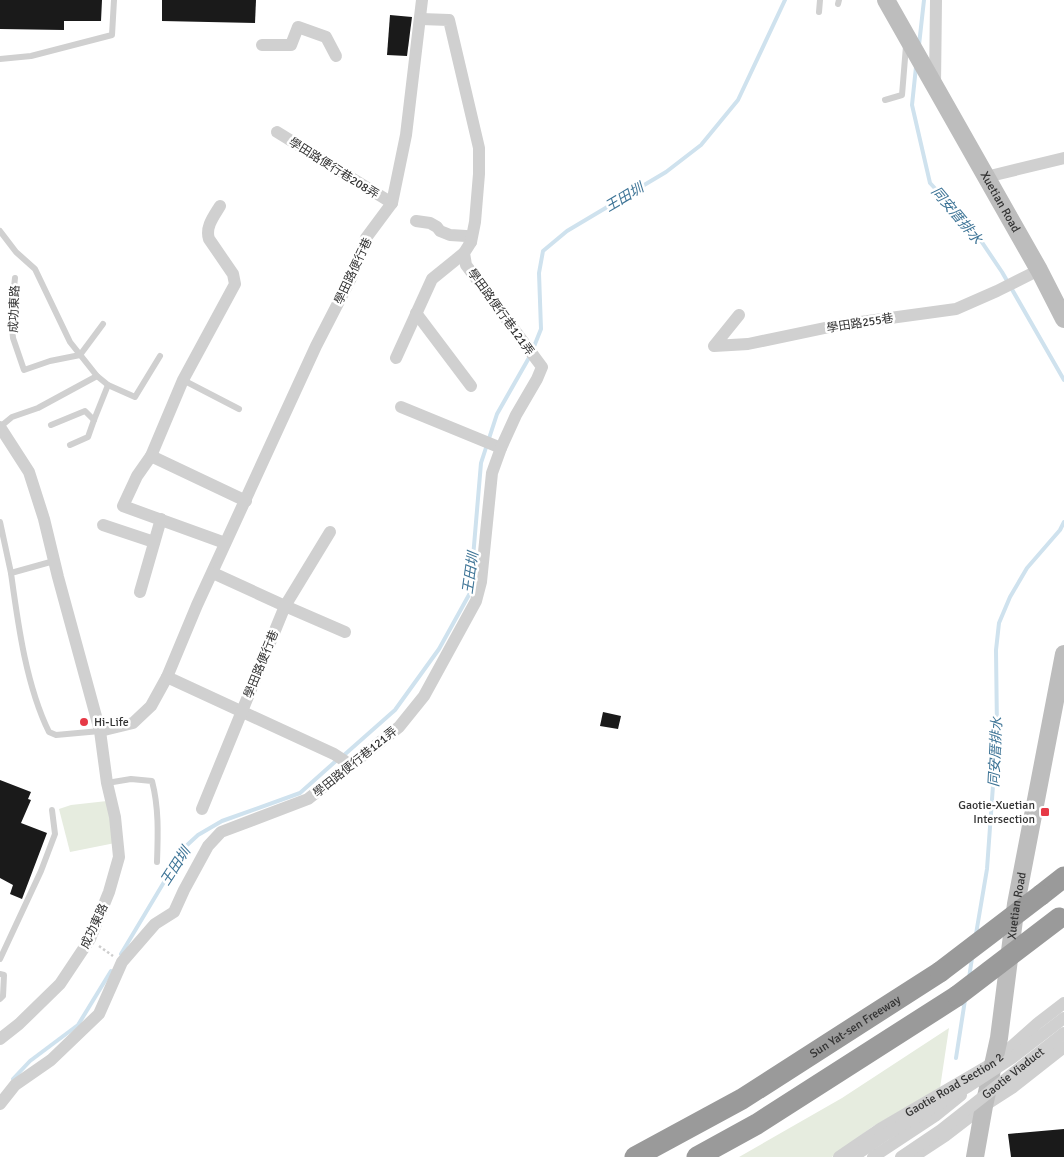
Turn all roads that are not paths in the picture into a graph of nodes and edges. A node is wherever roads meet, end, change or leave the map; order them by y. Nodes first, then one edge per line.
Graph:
1 (114, 0) edge
2 (422, 0) edge
3 (820, 0) edge
4 (886, 0) edge
5 (936, 0) edge
6 (820, 12) dead end
7 (421, 19) junction
8 (907, 38) junction
9 (262, 44) dead end
10 (336, 56) dead end
11 (0, 59) edge
12 (935, 86) junction
13 (885, 100) dead end
14 (277, 132) dead end
15 (1064, 158) edge
16 (986, 177) junction
17 (392, 203) junction
18 (220, 206) dead end
19 (416, 221) dead end
20 (0, 231) edge
21 (467, 247) junction
22 (1032, 273) junction
23 (15, 278) dead end
24 (416, 313) junction
25 (739, 315) dead end
26 (1064, 320) edge
27 (103, 324) dead end
28 (80, 355) junction
29 (160, 356) dead end
30 (396, 358) dead end
31 (97, 376) junction
32 (183, 380) junction
33 (108, 385) junction
34 (471, 386) dead end
35 (401, 407) dead end
36 (238, 409) dead end
37 (94, 420) junction
38 (51, 425) dead end
39 (0, 427) edge
40 (70, 445) dead end
41 (501, 448) junction
42 (150, 456) junction
43 (246, 501) junction
44 (161, 519) junction
45 (0, 522) edge
46 (103, 525) dead end
47 (330, 532) dead end
48 (154, 542) junction
49 (225, 543) junction
50 (54, 562) junction
51 (212, 572) junction
52 (11, 573) junction
53 (140, 592) dead end
54 (285, 606) junction
55 (345, 632) dead end
56 (1064, 654) edge
57 (167, 677) junction
58 (241, 712) junction
59 (100, 731) junction
60 (351, 765) junction
61 (106, 783) junction
62 (202, 809) dead end
63 (52, 810) dead end
64 (157, 862) dead end
65 (1064, 877) edge
66 (1062, 916) edge
67 (0, 959) edge
68 (0, 974) edge
69 (0, 999) edge
70 (1064, 1003) edge
71 (1064, 1018) edge
72 (1064, 1033) edge
73 (0, 1039) edge
74 (1064, 1047) edge
75 (993, 1063) junction
76 (0, 1104) edge
77 (984, 1106) junction
78 (635, 1157) edge
79 (697, 1157) edge
80 (839, 1157) edge
81 (853, 1157) edge
82 (872, 1157) edge
83 (887, 1157) edge
84 (901, 1157) edge
85 (913, 1157) edge
86 (975, 1157) edge

1 - 11 lane
2 - 7 street, 學田路便行巷
3 - 6 lane
4 - 8 main road
5 - 12 street
7 - 17 street, 學田路便行巷
7 - 21 street
8 - 12 main road, Xuetian Road
8 - 13 lane
9 - 10 street
12 - 16 main road, Xuetian Road
14 - 17 street, 學田路便行巷208弄
15 - 16 street
16 - 22 main road, Xuetian Road
17 - 43 street, 學田路便行巷
18 - 32 street
19 - 21 street
20 - 28 lane, 成功東路
21 - 24 street
21 - 41 street, 學田路便行巷121弄
22 - 25 street, 學田路255巷
22 - 26 main road, Xuetian Road
23 - 28 lane, 成功東路
24 - 30 street
24 - 34 street
27 - 28 lane
28 - 31 lane, 成功東路
29 - 33 lane, 成功東路
31 - 33 lane, 成功東路
31 - 39 lane, 成功東路
32 - 36 lane
32 - 42 street
33 - 37 lane
35 - 41 street
37 - 38 lane
37 - 40 lane
39 - 50 street, 成功東路
41 - 60 street, 學田路便行巷121弄
42 - 43 street
42 - 44 street
43 - 49 street, 學田路便行巷
44 - 48 street
44 - 49 street
45 - 52 lane
46 - 48 street
47 - 54 street, 學田路便行巷
48 - 53 street
49 - 51 street, 學田路便行巷
50 - 52 lane
50 - 59 street, 成功東路
51 - 54 street
51 - 57 street, 學田路便行巷
52 - 59 lane
54 - 55 street
54 - 58 street, 學田路便行巷
56 - 75 main road, Xuetian Road
57 - 58 street, 學田路便行巷
57 - 59 street, 學田路便行巷
58 - 60 street, 學田路便行巷
58 - 62 street, 學田路便行巷
59 - 61 street, 成功東路
60 - 76 street, 學田路便行巷121弄
61 - 64 lane
61 - 73 street, 成功東路
63 - 67 lane
65 - 78 highway, Sun Yat-sen Freeway, bridge
66 - 79 highway, bridge
68 - 69 lane
70 - 75 street, Gaotie Road Section 2
71 - 81 street, Gaotie Viaduct, bridge
72 - 84 street, Gaotie Viaduct, bridge
74 - 77 street
75 - 77 main road, Xuetian Road
75 - 80 street, Gaotie Road Section 2
75 - 82 street, Gaotie Viaduct
77 - 83 street, Gaotie Viaduct
77 - 85 street
77 - 86 main road, Xuetian Road

